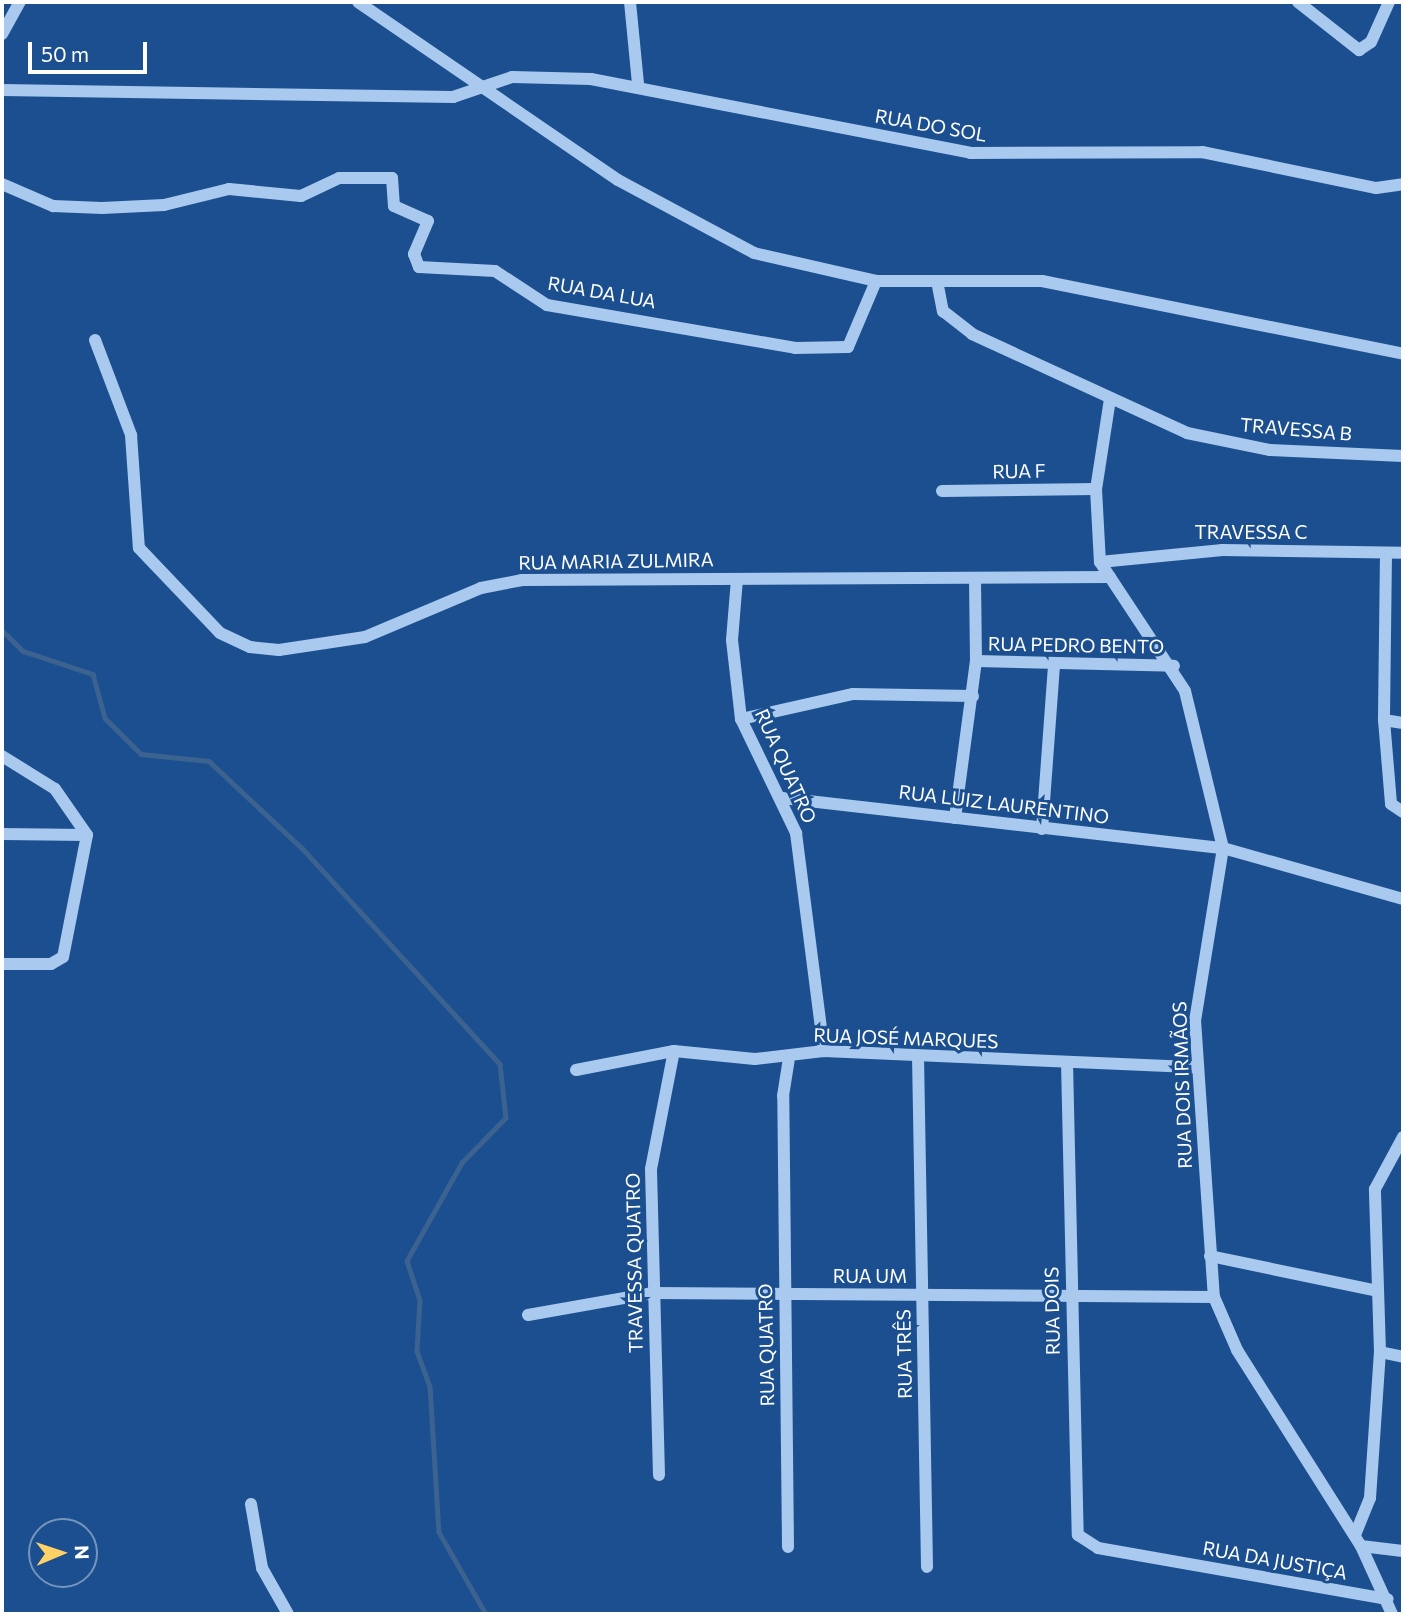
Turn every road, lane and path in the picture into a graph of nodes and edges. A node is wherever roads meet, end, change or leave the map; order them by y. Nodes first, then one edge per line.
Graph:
1 (20, 2) edge
2 (358, 2) edge
3 (631, 2) edge
4 (1298, 2) edge
5 (1389, 2) edge
6 (2, 34) edge
7 (482, 82) junction
8 (638, 84) junction
9 (2, 90) edge
10 (2, 184) edge
11 (1403, 184) edge
12 (876, 281) junction
13 (937, 281) junction
14 (96, 340) dead end
15 (1403, 354) edge
16 (1110, 399) junction
17 (1403, 456) edge
18 (1096, 489) junction
19 (942, 491) dead end
20 (1386, 553) junction
21 (1403, 553) edge
22 (1100, 562) junction
23 (1110, 577) junction
24 (737, 579) junction
25 (975, 579) junction
26 (976, 661) junction
27 (1054, 666) junction
28 (1174, 666) junction
29 (973, 696) junction
30 (741, 719) junction
31 (1384, 720) junction
32 (1403, 723) edge
33 (2, 756) edge
34 (782, 798) junction
35 (1403, 812) edge
36 (955, 818) junction
37 (1042, 829) junction
38 (2, 834) edge
39 (87, 835) junction
40 (1223, 848) junction
41 (1403, 899) edge
42 (2, 964) edge
43 (824, 1051) junction
44 (674, 1052) junction
45 (918, 1056) junction
46 (789, 1060) junction
47 (1067, 1062) junction
48 (1197, 1067) junction
49 (576, 1070) dead end
50 (1403, 1137) edge
51 (1210, 1256) junction
52 (1377, 1291) junction
53 (653, 1293) junction
54 (784, 1294) junction
55 (922, 1295) junction
56 (1071, 1297) junction
57 (1214, 1297) junction
58 (528, 1315) dead end
59 (1380, 1352) junction
60 (1403, 1357) edge
61 (659, 1475) dead end
62 (251, 1504) dead end
63 (1358, 1541) junction
64 (788, 1547) dead end
65 (1098, 1548) joint
66 (1403, 1551) edge
67 (927, 1567) dead end
68 (1388, 1599) junction
69 (288, 1614) edge
70 (1392, 1614) edge

1 - 6 street
2 - 7 street
3 - 8 street
4 - 5 street
7 - 8 street, RUA DO SOL
7 - 9 street
7 - 12 street
8 - 11 street, RUA DO SOL
10 - 12 street, RUA DA LUA
12 - 13 street
13 - 15 street
13 - 16 street, TRAVESSA B
14 - 24 street, RUA MARIA ZULMIRA
16 - 17 street, TRAVESSA B
16 - 18 street
18 - 19 street, RUA F
18 - 22 street
20 - 21 street, TRAVESSA C
20 - 22 street, TRAVESSA C
20 - 31 street
22 - 23 street, RUA DOIS IRMÃOS
23 - 25 street, RUA MARIA ZULMIRA
23 - 28 street, RUA DOIS IRMÃOS
24 - 25 street, RUA MARIA ZULMIRA
24 - 30 street, RUA QUATRO
25 - 26 street
26 - 27 street, RUA PEDRO BENTO
26 - 29 street
27 - 28 street, RUA PEDRO BENTO
27 - 37 street
28 - 40 street, RUA DOIS IRMÃOS
29 - 30 street
29 - 36 street
30 - 34 street, RUA QUATRO
31 - 32 street
31 - 35 street
33 - 39 street
34 - 36 street, RUA LUIZ LAURENTINO
34 - 43 street, RUA QUATRO
36 - 37 street, RUA LUIZ LAURENTINO
37 - 40 street, RUA LUIZ LAURENTINO
38 - 39 street
39 - 42 street
40 - 41 street, RUA LUIZ LAURENTINO
40 - 48 street, RUA DOIS IRMÃOS
43 - 45 street, RUA JOSÉ MARQUES
43 - 46 street, RUA JOSÉ MARQUES
44 - 46 street, RUA JOSÉ MARQUES
44 - 49 street, RUA JOSÉ MARQUES
44 - 53 street, TRAVESSA QUATRO
45 - 47 street, RUA JOSÉ MARQUES
45 - 55 street, RUA TRÊS
46 - 54 street, RUA QUATRO
47 - 48 street, RUA JOSÉ MARQUES
47 - 56 street, RUA DOIS
48 - 51 street, RUA DOIS IRMÃOS
50 - 52 street
51 - 52 street
51 - 57 street, RUA DOIS IRMÃOS
52 - 59 street
53 - 54 street, RUA UM
53 - 58 street, RUA UM
53 - 61 street, TRAVESSA QUATRO
54 - 55 street, RUA UM
54 - 64 street, RUA QUATRO
55 - 56 street, RUA UM
55 - 67 street, RUA TRÊS
56 - 57 street, RUA UM
56 - 65 street, RUA DOIS
57 - 63 street, RUA DOIS IRMÃOS
59 - 60 street
59 - 63 street
62 - 69 street
63 - 66 street
63 - 68 street, RUA DA JUSTIÇA
65 - 68 street, RUA DA JUSTIÇA
68 - 70 street

